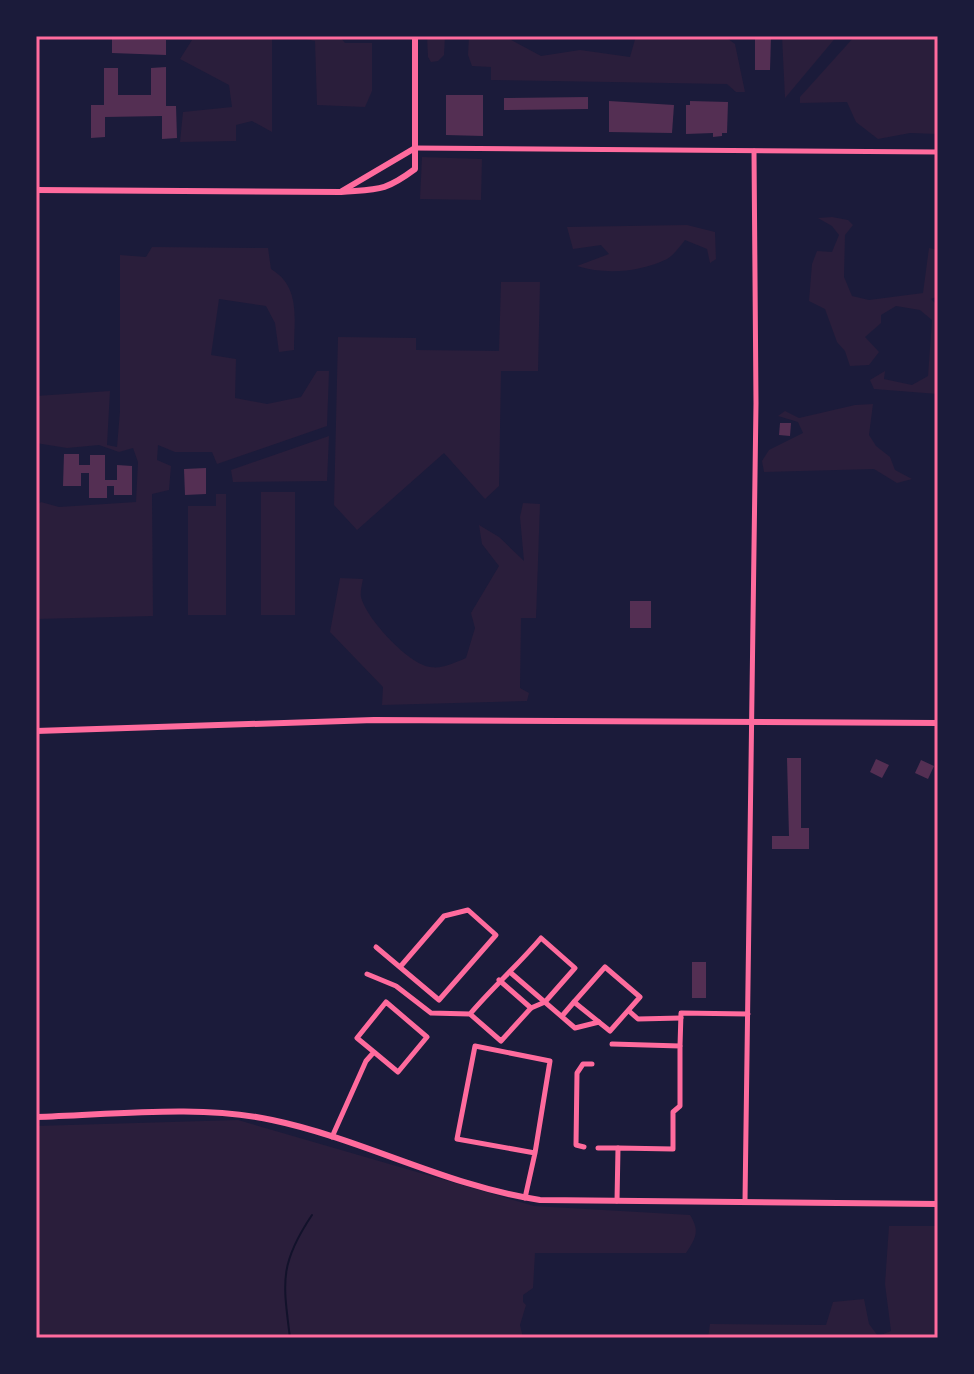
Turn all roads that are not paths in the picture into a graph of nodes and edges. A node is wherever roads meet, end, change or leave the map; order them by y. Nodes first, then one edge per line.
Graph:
1 (415, 36) edge
2 (415, 148) junction
3 (754, 151) junction
4 (938, 152) edge
5 (372, 174) junction
6 (378, 189) junction
7 (36, 190) edge
8 (341, 192) junction
9 (751, 722) junction
10 (938, 723) edge
11 (36, 731) edge
12 (376, 947) dead end
13 (400, 967) junction
14 (511, 973) junction
15 (367, 974) dead end
16 (499, 980) junction
17 (545, 1002) junction
18 (574, 1002) junction
19 (531, 1008) junction
20 (629, 1011) junction
21 (470, 1014) junction
22 (748, 1014) junction
23 (562, 1016) junction
24 (681, 1018) junction
25 (599, 1022) junction
26 (612, 1044) dead end
27 (680, 1046) junction
28 (374, 1052) junction
29 (592, 1064) dead end
30 (36, 1117) edge
31 (332, 1138) junction
32 (584, 1147) dead end
33 (598, 1148) dead end
34 (618, 1148) junction
35 (535, 1153) junction
36 (525, 1198) junction
37 (617, 1201) junction
38 (745, 1201) junction
39 (938, 1204) edge

1 - 2 street
2 - 3 street
2 - 5 street
2 - 6 street
3 - 4 street
3 - 9 street
5 - 6 street
5 - 8 street
6 - 8 street
7 - 8 street
9 - 10 street
9 - 11 street
9 - 22 street
12 - 13 street
13 - 13 street
14 - 16 street
14 - 17 street
14 - 17 street
15 - 21 street
16 - 19 street
16 - 21 street
17 - 19 street
17 - 23 street
18 - 20 street
18 - 23 street
18 - 25 street
19 - 21 street
20 - 24 street
20 - 25 street
22 - 24 street
22 - 38 street
23 - 25 street
24 - 27 street
26 - 27 street
27 - 34 street
28 - 28 street
28 - 31 street
29 - 32 street
30 - 31 street
31 - 36 street
33 - 34 street
34 - 37 street
35 - 35 street
35 - 36 street
36 - 37 street
37 - 38 street
38 - 39 street

